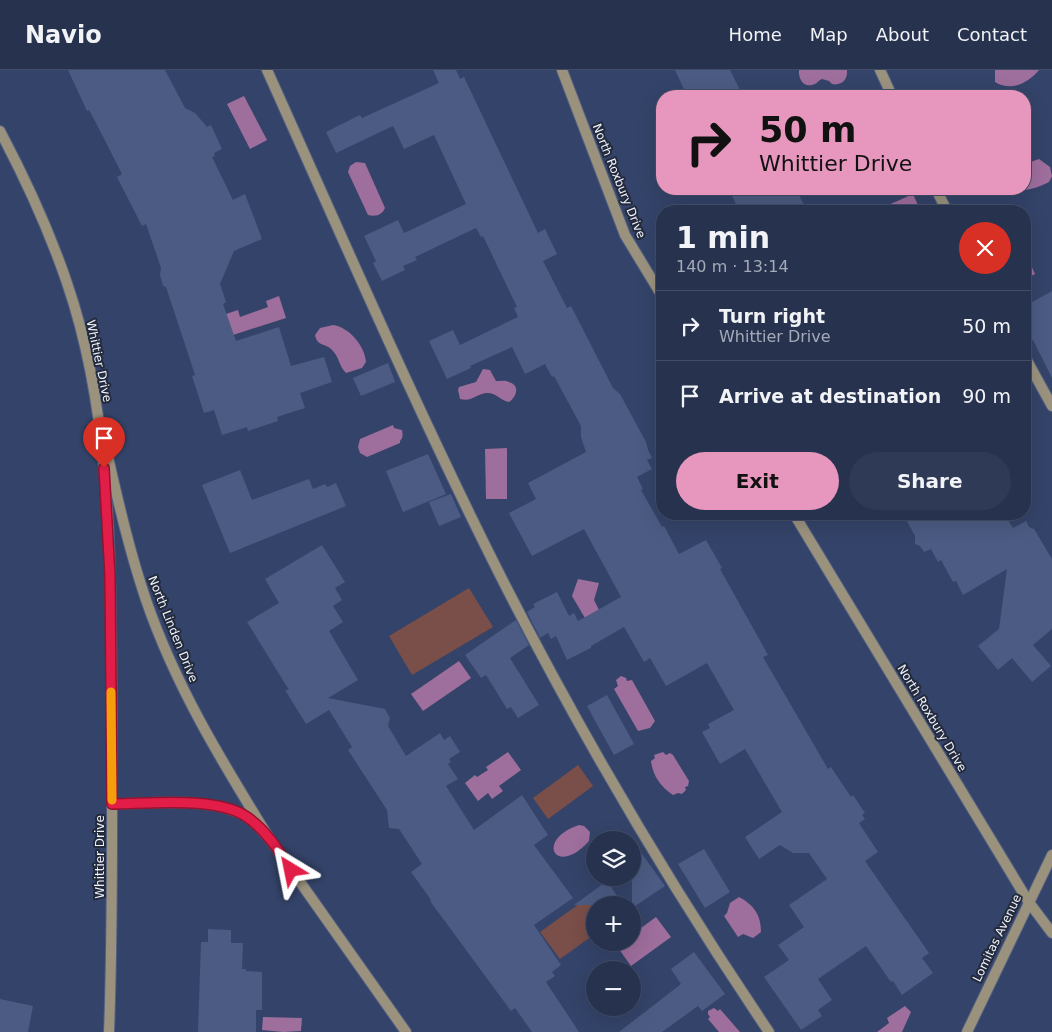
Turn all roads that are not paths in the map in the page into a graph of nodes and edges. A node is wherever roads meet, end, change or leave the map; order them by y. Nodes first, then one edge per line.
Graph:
1 (267, 70) edge
2 (562, 70) edge
3 (880, 70) edge
4 (889, 90) edge
5 (0, 131) edge
6 (656, 286) edge
7 (1031, 368) edge
8 (1052, 406) edge
9 (98, 412) junction
10 (798, 520) edge
11 (112, 804) junction
12 (269, 838) junction
13 (1052, 855) edge
14 (1028, 902) junction
15 (1052, 932) edge
16 (110, 1032) edge
17 (406, 1032) edge
18 (769, 1032) edge
19 (967, 1032) edge

1 - 18 street
2 - 6 street, North Roxbury Drive
3 - 4 street
5 - 9 street, Whittier Drive
7 - 8 street
9 - 11 street, Whittier Drive
9 - 12 street, North Linden Drive
10 - 14 street, North Roxbury Drive
11 - 12 street, North Linden Drive
11 - 16 street, Whittier Drive
12 - 17 street, North Linden Drive
13 - 14 street, Lomitas Avenue
14 - 15 street, North Roxbury Drive
14 - 19 street, Lomitas Avenue

